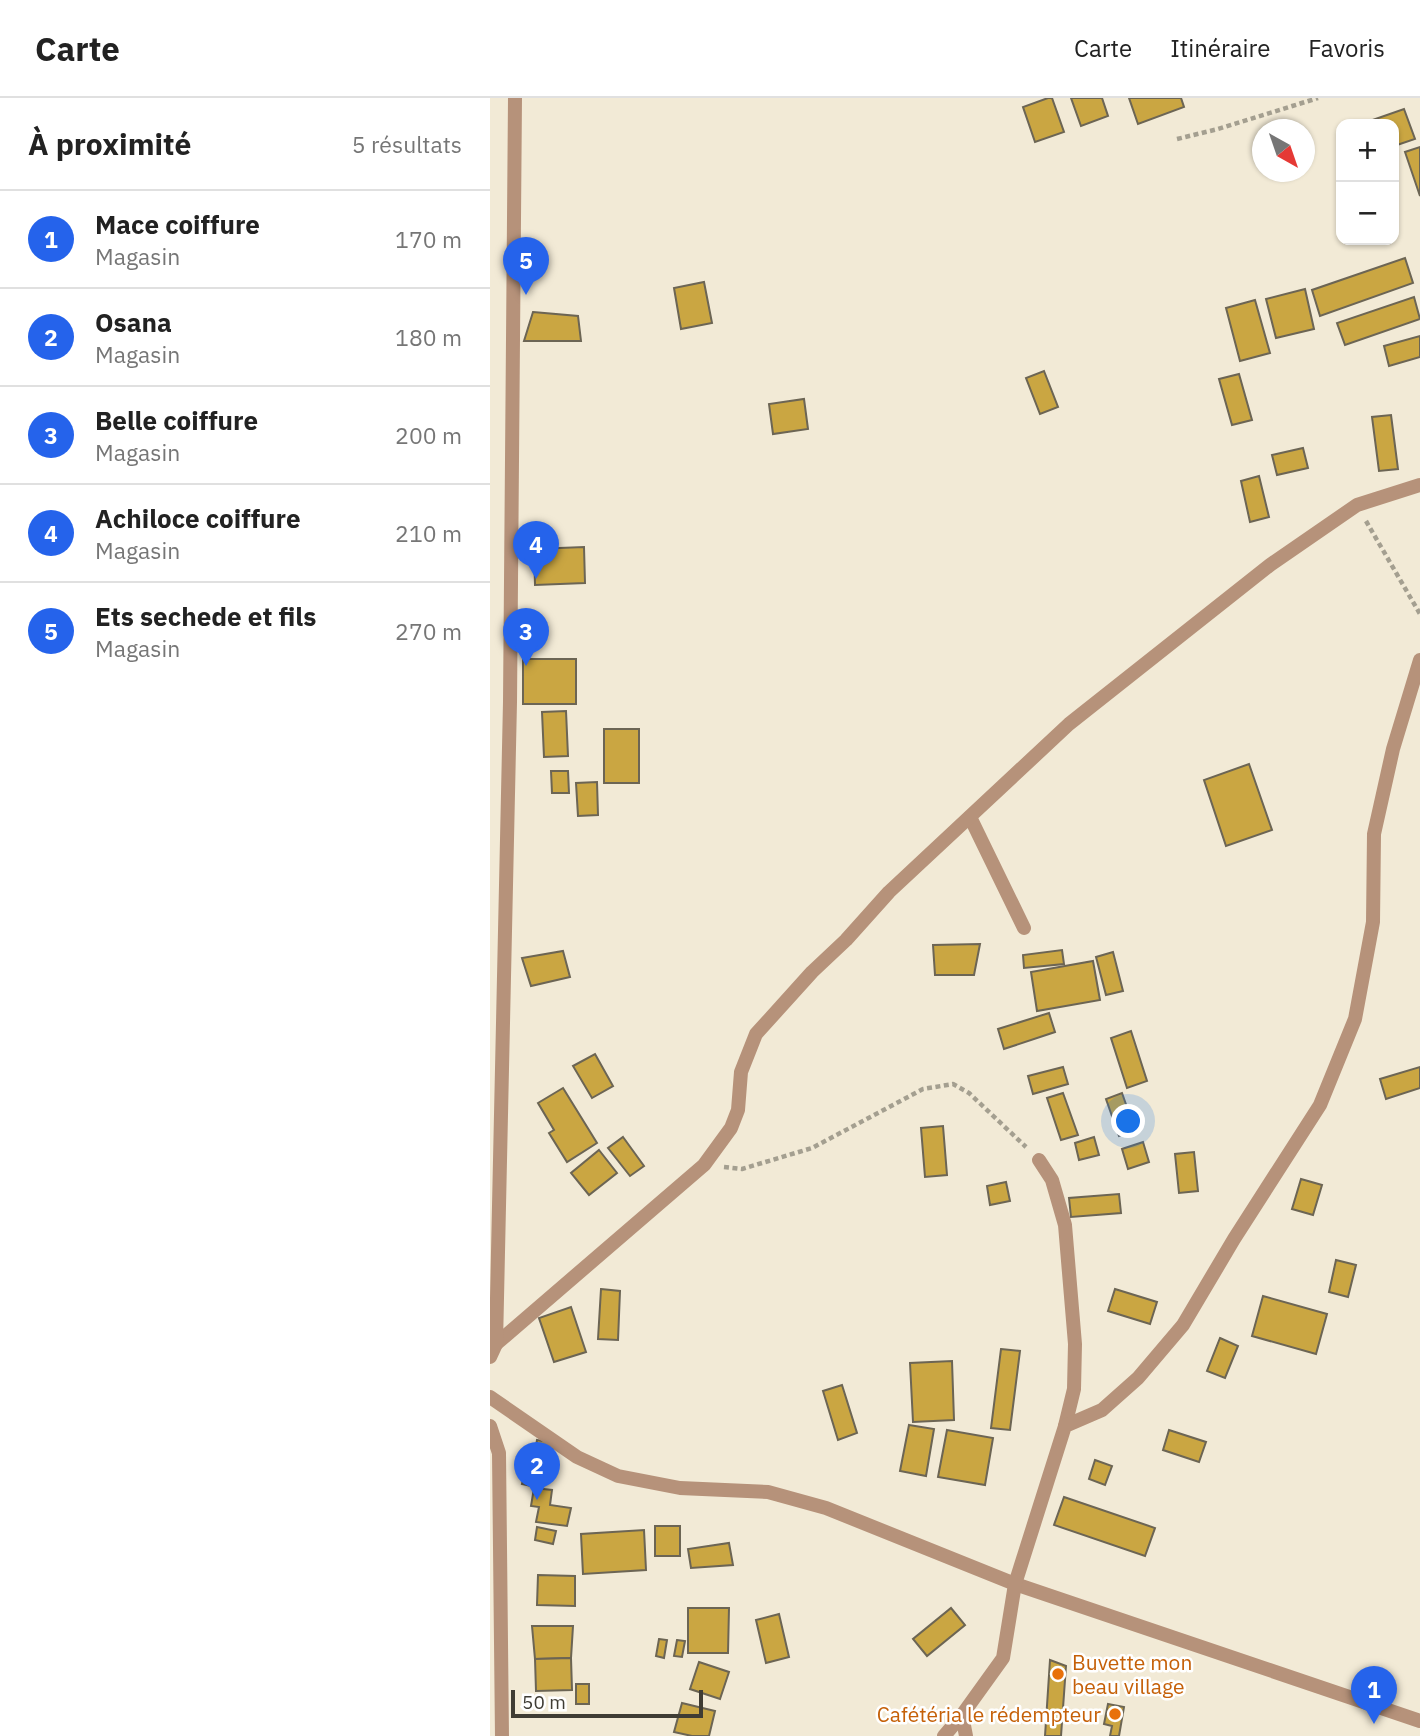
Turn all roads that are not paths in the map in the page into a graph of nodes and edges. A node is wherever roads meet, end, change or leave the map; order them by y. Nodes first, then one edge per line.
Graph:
1 (515, 98) edge
2 (1420, 485) edge
3 (1420, 660) edge
4 (970, 817) junction
5 (1024, 928) dead end
6 (1039, 1160) road end
7 (493, 1350) edge
8 (490, 1396) edge
9 (490, 1426) edge
10 (1065, 1426) junction
11 (1015, 1584) junction
12 (962, 1715) junction
13 (1420, 1721) edge
14 (502, 1736) edge
15 (944, 1736) edge
16 (966, 1736) edge

1 - 7 street
2 - 4 street
3 - 10 street
4 - 5 street
4 - 7 street
6 - 10 street
8 - 11 street
9 - 14 street
10 - 11 street
11 - 12 street
11 - 13 street
12 - 15 street
12 - 16 street

